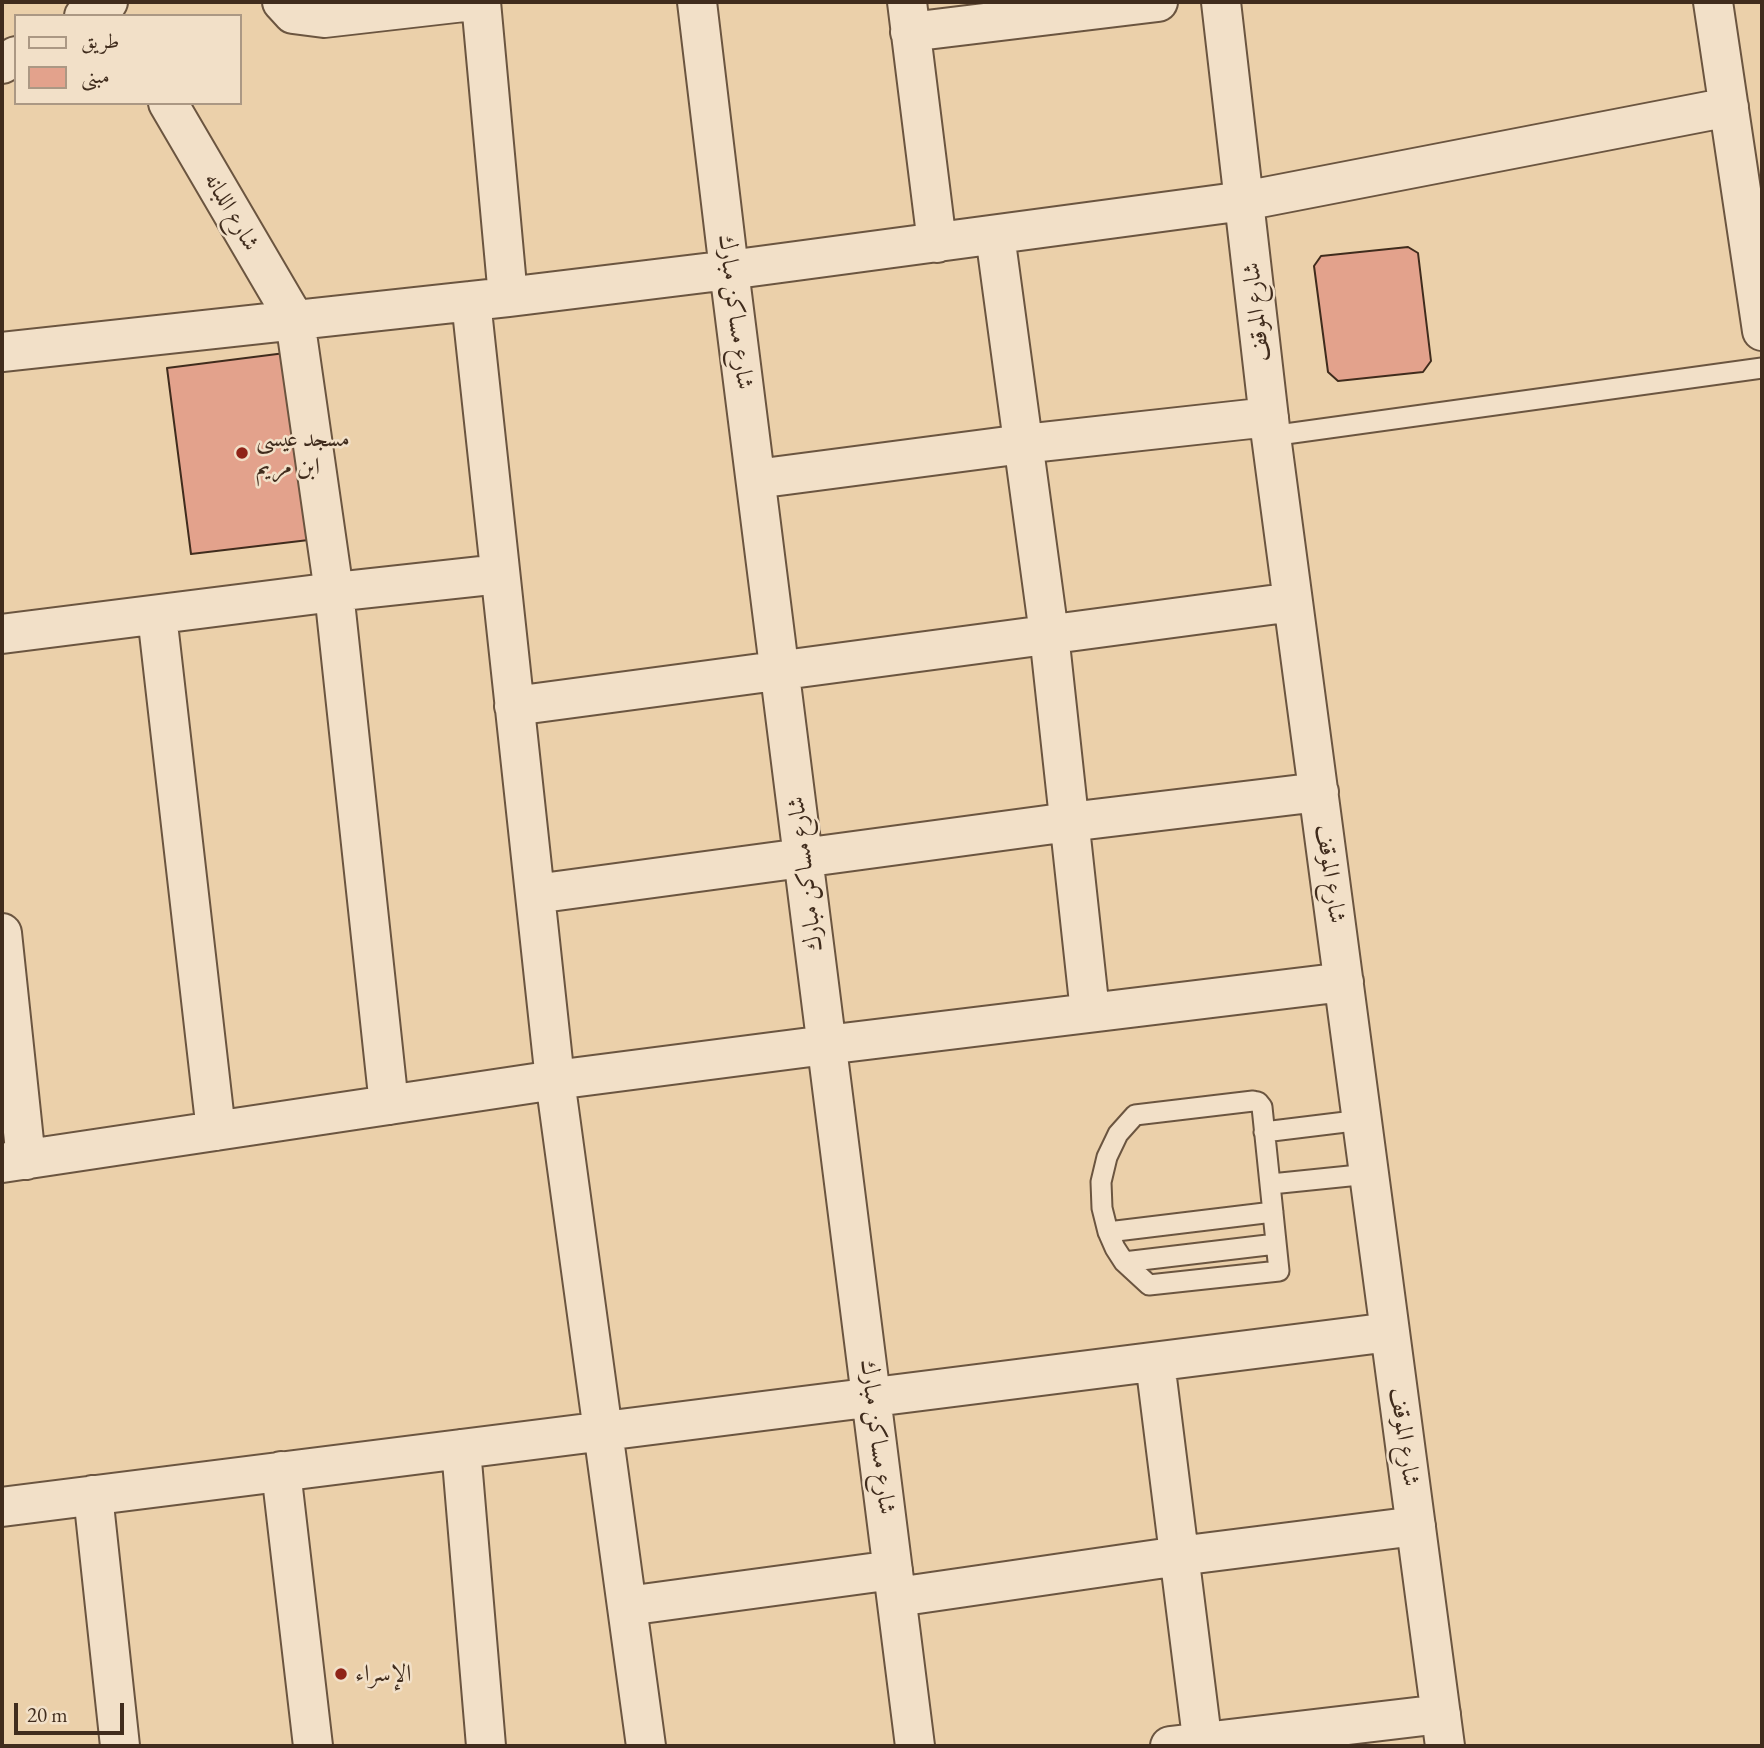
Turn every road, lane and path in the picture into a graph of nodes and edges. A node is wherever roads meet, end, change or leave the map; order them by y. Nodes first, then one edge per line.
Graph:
1 (109, 2) edge
2 (282, 2) edge
3 (464, 2) edge
4 (481, 2) edge
5 (697, 2) edge
6 (1158, 2) edge
7 (1221, 2) edge
8 (1713, 2) edge
9 (1030, 10) edge
10 (88, 14) edge
11 (909, 17) edge
12 (169, 105) edge
13 (1729, 107) junction
14 (1244, 201) junction
15 (995, 235) junction
16 (937, 243) junction
17 (729, 270) junction
18 (508, 297) junction
19 (471, 301) junction
20 (295, 320) junction
21 (1762, 331) edge
22 (2, 352) edge
23 (1762, 368) edge
24 (1270, 426) junction
25 (1023, 444) junction
26 (756, 479) junction
27 (500, 574) junction
28 (334, 592) junction
29 (1293, 602) junction
30 (157, 615) junction
31 (2, 634) edge
32 (1049, 634) junction
33 (780, 670) junction
34 (514, 706) junction
35 (1319, 792) junction
36 (1069, 822) junction
37 (804, 857) junction
38 (534, 894) junction
39 (2, 933) edge
40 (1344, 982) junction
41 (1090, 1012) junction
42 (826, 1045) junction
43 (555, 1080) junction
44 (389, 1105) junction
45 (1362, 1120) junction
46 (216, 1131) junction
47 (1264, 1132) junction
48 (14, 1161) edge
49 (1369, 1174) junction
50 (1271, 1185) junction
51 (1273, 1212) junction
52 (1108, 1232) junction
53 (1276, 1244) junction
54 (1124, 1262) junction
55 (1390, 1332) junction
56 (1154, 1362) junction
57 (872, 1397) junction
58 (603, 1431) junction
59 (461, 1448) junction
60 (282, 1471) junction
61 (93, 1495) junction
62 (2, 1507) edge
63 (1416, 1526) junction
64 (1179, 1556) junction
65 (895, 1584) junction
66 (626, 1606) junction
67 (1443, 1730) edge
68 (1192, 1745) edge
69 (120, 1746) edge
70 (313, 1746) edge
71 (486, 1746) edge
72 (646, 1746) edge
73 (915, 1746) edge

1 - 10 street
2 - 3 street
4 - 18 street
5 - 17 street, شارع مساكن مبارك
6 - 9 street
7 - 14 street, شارع الموقف
8 - 13 street
9 - 11 street
11 - 16 street
12 - 20 street, شارع اللبانه
13 - 14 street
13 - 21 street
14 - 15 street
14 - 24 street, شارع الموقف
15 - 16 street
15 - 25 street
16 - 17 street
17 - 18 street
17 - 26 street, شارع مساكن مبارك
18 - 19 street
19 - 20 street
19 - 27 street
20 - 22 street
20 - 28 street
23 - 24 lane
24 - 25 street
24 - 29 street, شارع الموقف
25 - 26 street
25 - 32 street
26 - 33 street, شارع مساكن مبارك
27 - 28 street
27 - 34 street
28 - 30 street
28 - 44 street
29 - 32 street
29 - 35 street, شارع الموقف
30 - 31 street
30 - 46 street
32 - 33 street
32 - 36 street
33 - 34 street
33 - 37 street, شارع مساكن مبارك
34 - 38 street
35 - 36 street
35 - 40 street, شارع الموقف
36 - 37 street
36 - 41 street
37 - 38 street
37 - 42 street, شارع مساكن مبارك
38 - 43 street
39 - 48 street
40 - 41 street
40 - 45 street, شارع الموقف
41 - 42 street
42 - 43 street
42 - 57 street, شارع مساكن مبارك
43 - 44 street
43 - 58 street
44 - 46 street
45 - 47 lane
45 - 49 street, شارع الموقف
46 - 48 street
47 - 50 lane
47 - 52 lane
49 - 50 lane
49 - 55 street, شارع الموقف
50 - 51 lane
51 - 52 lane
51 - 53 lane
52 - 54 lane
53 - 54 lane
53 - 54 lane
55 - 56 street
55 - 63 street, شارع الموقف
56 - 57 street
56 - 64 street
57 - 58 street
57 - 65 street, شارع مساكن مبارك
58 - 59 street
58 - 66 street
59 - 60 street
59 - 71 street
60 - 61 street
60 - 70 street
61 - 62 street
61 - 69 street
63 - 64 street
63 - 67 street, شارع الموقف
64 - 65 street
64 - 68 street
65 - 66 street
65 - 73 street, شارع مساكن مبارك
66 - 72 street
67 - 68 street

